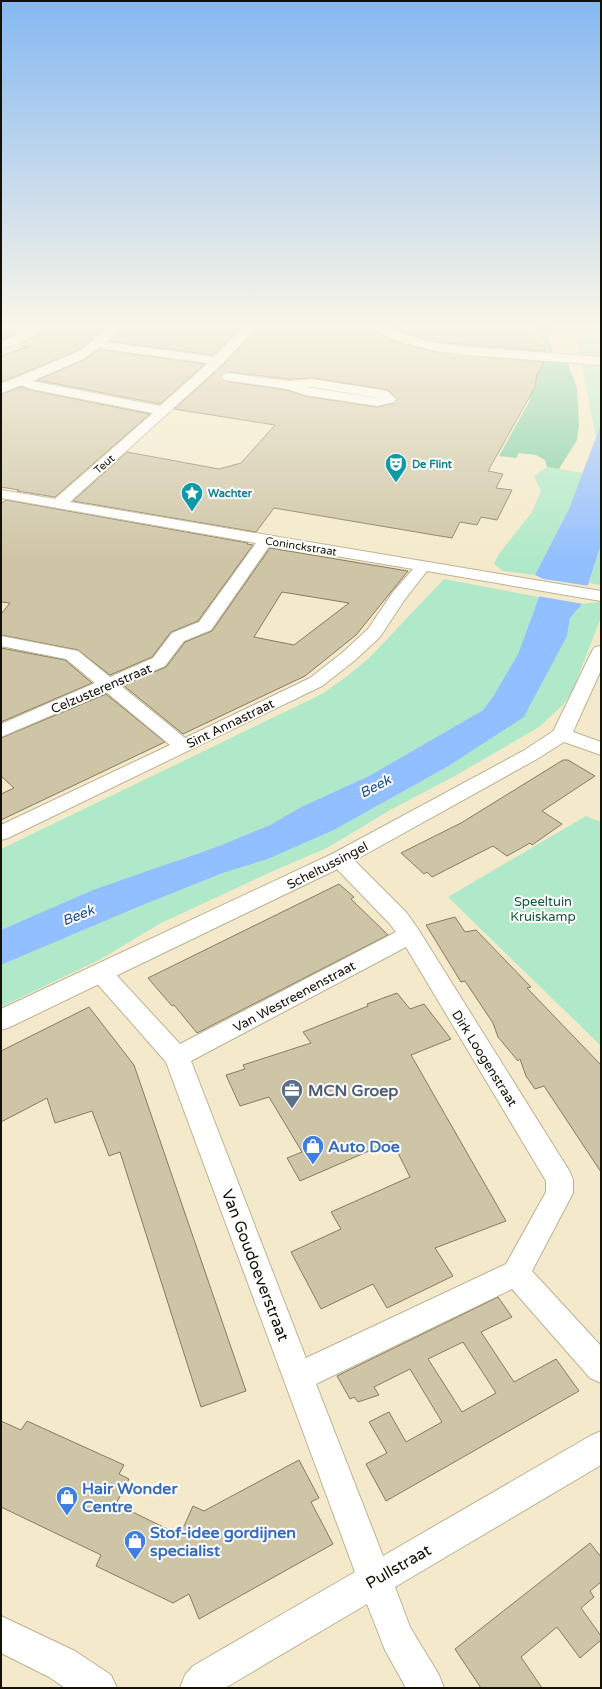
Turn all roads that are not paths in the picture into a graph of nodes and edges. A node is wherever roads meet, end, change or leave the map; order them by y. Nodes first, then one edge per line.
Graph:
1 (122, 403) edge
2 (174, 403) edge
3 (164, 411) junction
4 (1, 494) edge
5 (59, 504) junction
6 (266, 540) junction
7 (423, 566) junction
8 (599, 596) edge
9 (1, 641) edge
10 (601, 651) edge
11 (110, 684) junction
12 (1, 731) edge
13 (562, 734) junction
14 (184, 746) junction
15 (601, 749) edge
16 (1, 833) edge
17 (340, 859) junction
18 (410, 935) junction
19 (101, 973) junction
20 (1, 1020) edge
21 (178, 1057) junction
22 (516, 1273) junction
23 (601, 1368) edge
24 (298, 1377) junction
25 (601, 1448) edge
26 (374, 1581) junction
27 (1, 1634) edge
28 (98, 1688) edge
29 (198, 1688) edge
30 (426, 1688) edge

1 - 3 street
2 - 3 street, Teut
3 - 5 street, Teut
4 - 5 street, Coninckstraat
5 - 6 street, Coninckstraat
6 - 7 street, Coninckstraat
6 - 11 street, Celzusterenstraat
7 - 8 street, Coninckstraat
7 - 14 street, Sint Annastraat
9 - 11 street
10 - 13 street
11 - 12 street, Celzusterenstraat
11 - 14 street
13 - 15 street
13 - 17 street, Scheltussingel
14 - 16 street, Sint Annastraat
17 - 18 street, Dirk Loogenstraat
17 - 19 street, Scheltussingel
18 - 21 street, Van Westreenenstraat
18 - 22 street, Dirk Loogenstraat
19 - 20 street, Scheltussingel
19 - 21 street, Van Goudoeverstraat
21 - 24 street, Van Goudoeverstraat
22 - 23 street
22 - 24 street
24 - 26 street, Van Goudoeverstraat
25 - 26 street, Pullstraat
26 - 29 street, Pullstraat
26 - 30 street, Van Goudoeverstraat
27 - 28 street

